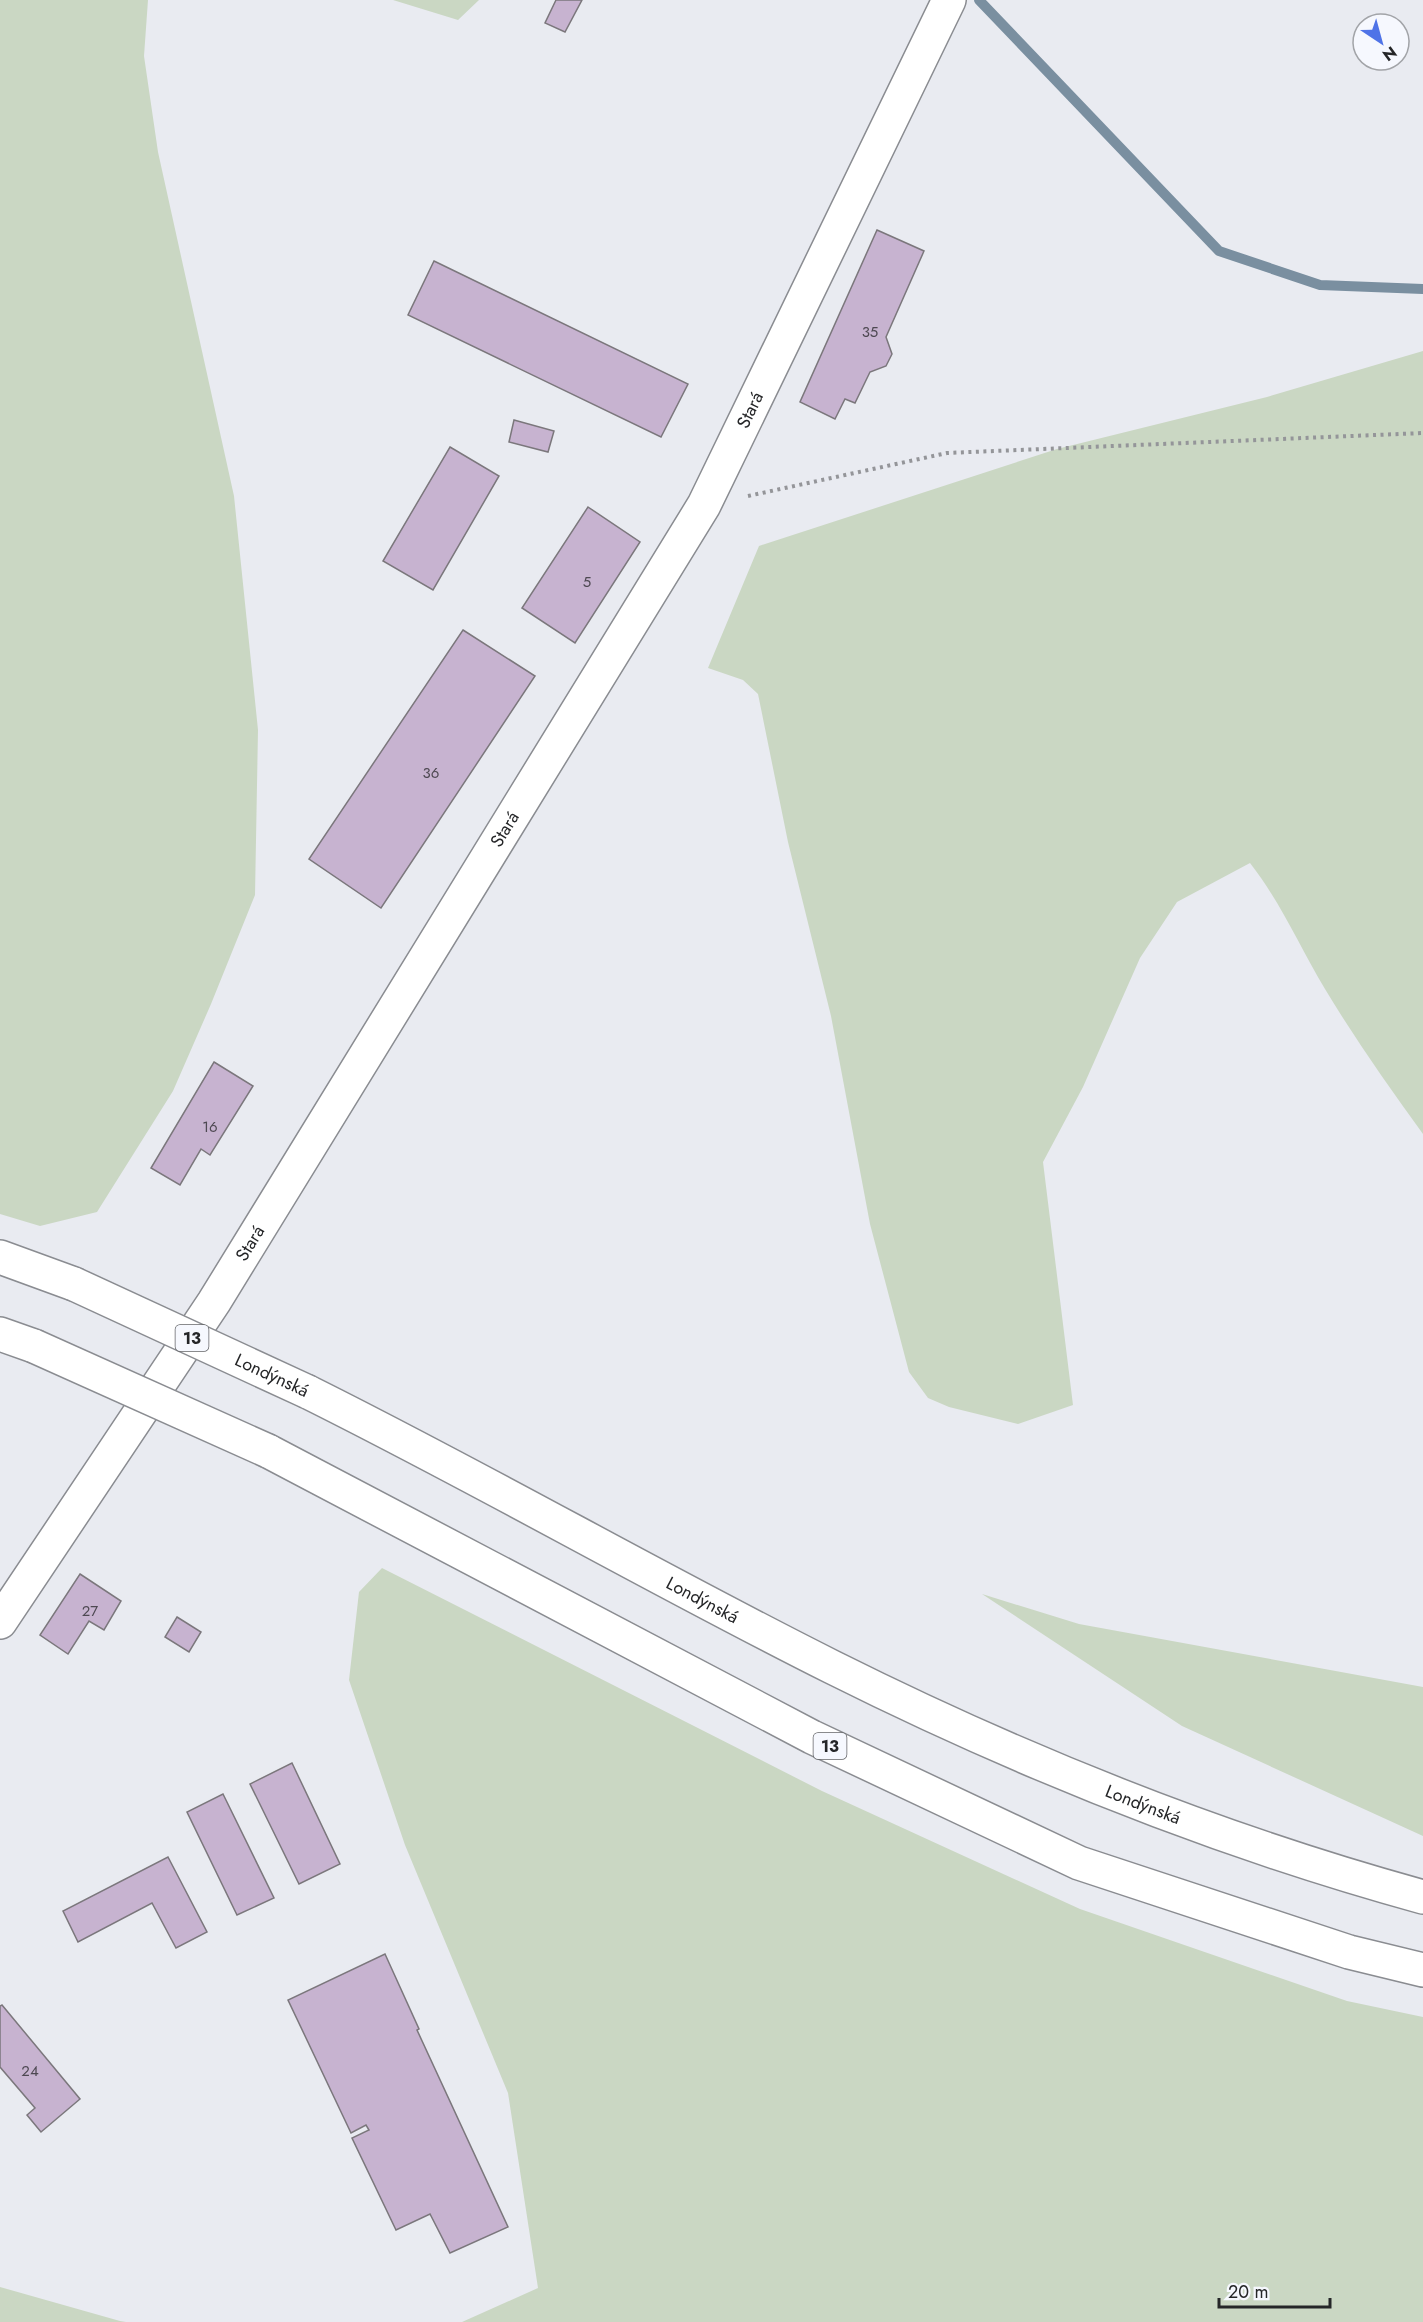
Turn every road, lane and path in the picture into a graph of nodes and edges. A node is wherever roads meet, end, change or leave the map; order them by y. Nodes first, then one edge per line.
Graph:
1 (949, 0) edge
2 (1423, 433) edge
3 (704, 505) junction
4 (0, 1257) edge
5 (0, 1334) edge
6 (0, 1622) edge
7 (1423, 1897) edge
8 (1423, 1970) edge

1 - 3 main road, Stará
2 - 3 path
3 - 6 main road, Stará
4 - 7 main road, Londýnská / 13, bridge
5 - 8 main road, 13, bridge

